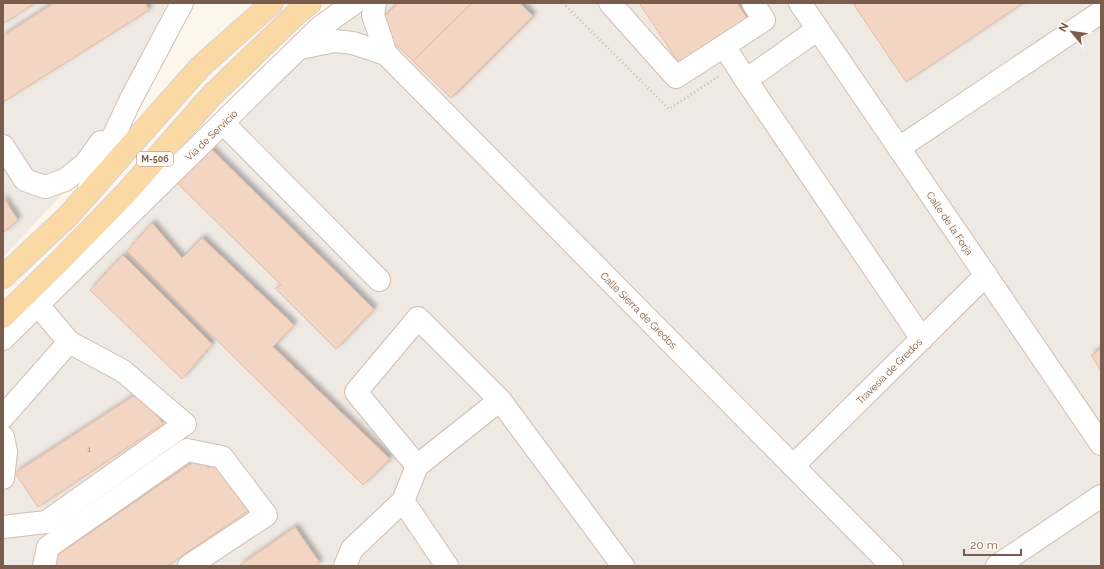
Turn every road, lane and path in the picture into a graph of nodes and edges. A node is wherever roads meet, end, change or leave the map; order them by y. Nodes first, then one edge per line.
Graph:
1 (182, 3) edge
2 (272, 3) edge
3 (310, 3) edge
4 (354, 3) edge
5 (375, 3) edge
6 (610, 3) edge
7 (753, 3) edge
8 (800, 3) edge
9 (1101, 12) edge
10 (818, 29) junction
11 (724, 46) junction
12 (300, 48) junction
13 (386, 54) junction
14 (746, 80) junction
15 (131, 99) junction
16 (223, 123) junction
17 (3, 146) edge
18 (899, 148) junction
19 (86, 195) junction
20 (986, 276) junction
21 (3, 277) edge
22 (379, 280) dead end
23 (38, 305) junction
24 (3, 317) edge
25 (922, 338) junction
26 (3, 339) edge
27 (69, 342) junction
28 (500, 400) junction
29 (3, 417) edge
30 (3, 437) edge
31 (1101, 444) edge
32 (417, 466) junction
33 (792, 466) junction
34 (3, 478) edge
35 (1101, 496) edge
36 (403, 501) junction
37 (3, 527) edge
38 (44, 566) edge
39 (189, 566) edge
40 (345, 566) edge
41 (447, 566) edge
42 (623, 566) edge
43 (892, 566) edge
44 (997, 566) edge

1 - 15 street
2 - 19 main road, M-506
3 - 24 main road, M-506
4 - 12 street, Vía de Servicio
5 - 13 street, Calle Sierra de Gredos
6 - 11 street
7 - 11 street
8 - 10 street, Calle de la Forja
9 - 18 street
10 - 14 street
10 - 18 street, Calle de la Forja
11 - 14 street
12 - 13 street, Calle Sierra de Gredos
12 - 16 street, Vía de Servicio
13 - 33 street, Calle Sierra de Gredos
14 - 25 street
15 - 17 street
15 - 19 street
16 - 22 street
16 - 23 street, Vía de Servicio
18 - 20 street, Calle de la Forja
19 - 21 main road, M-506
20 - 25 street, Travesía de Gredos
20 - 31 street, Calle de la Forja
23 - 26 street, Vía de Servicio
23 - 27 street
25 - 33 street, Travesía de Gredos
27 - 29 street
27 - 37 street
28 - 32 street
28 - 32 street
28 - 42 street
30 - 34 street
32 - 36 street
33 - 43 street, Calle Sierra de Gredos
35 - 44 street
36 - 40 street
36 - 41 street
38 - 39 street

